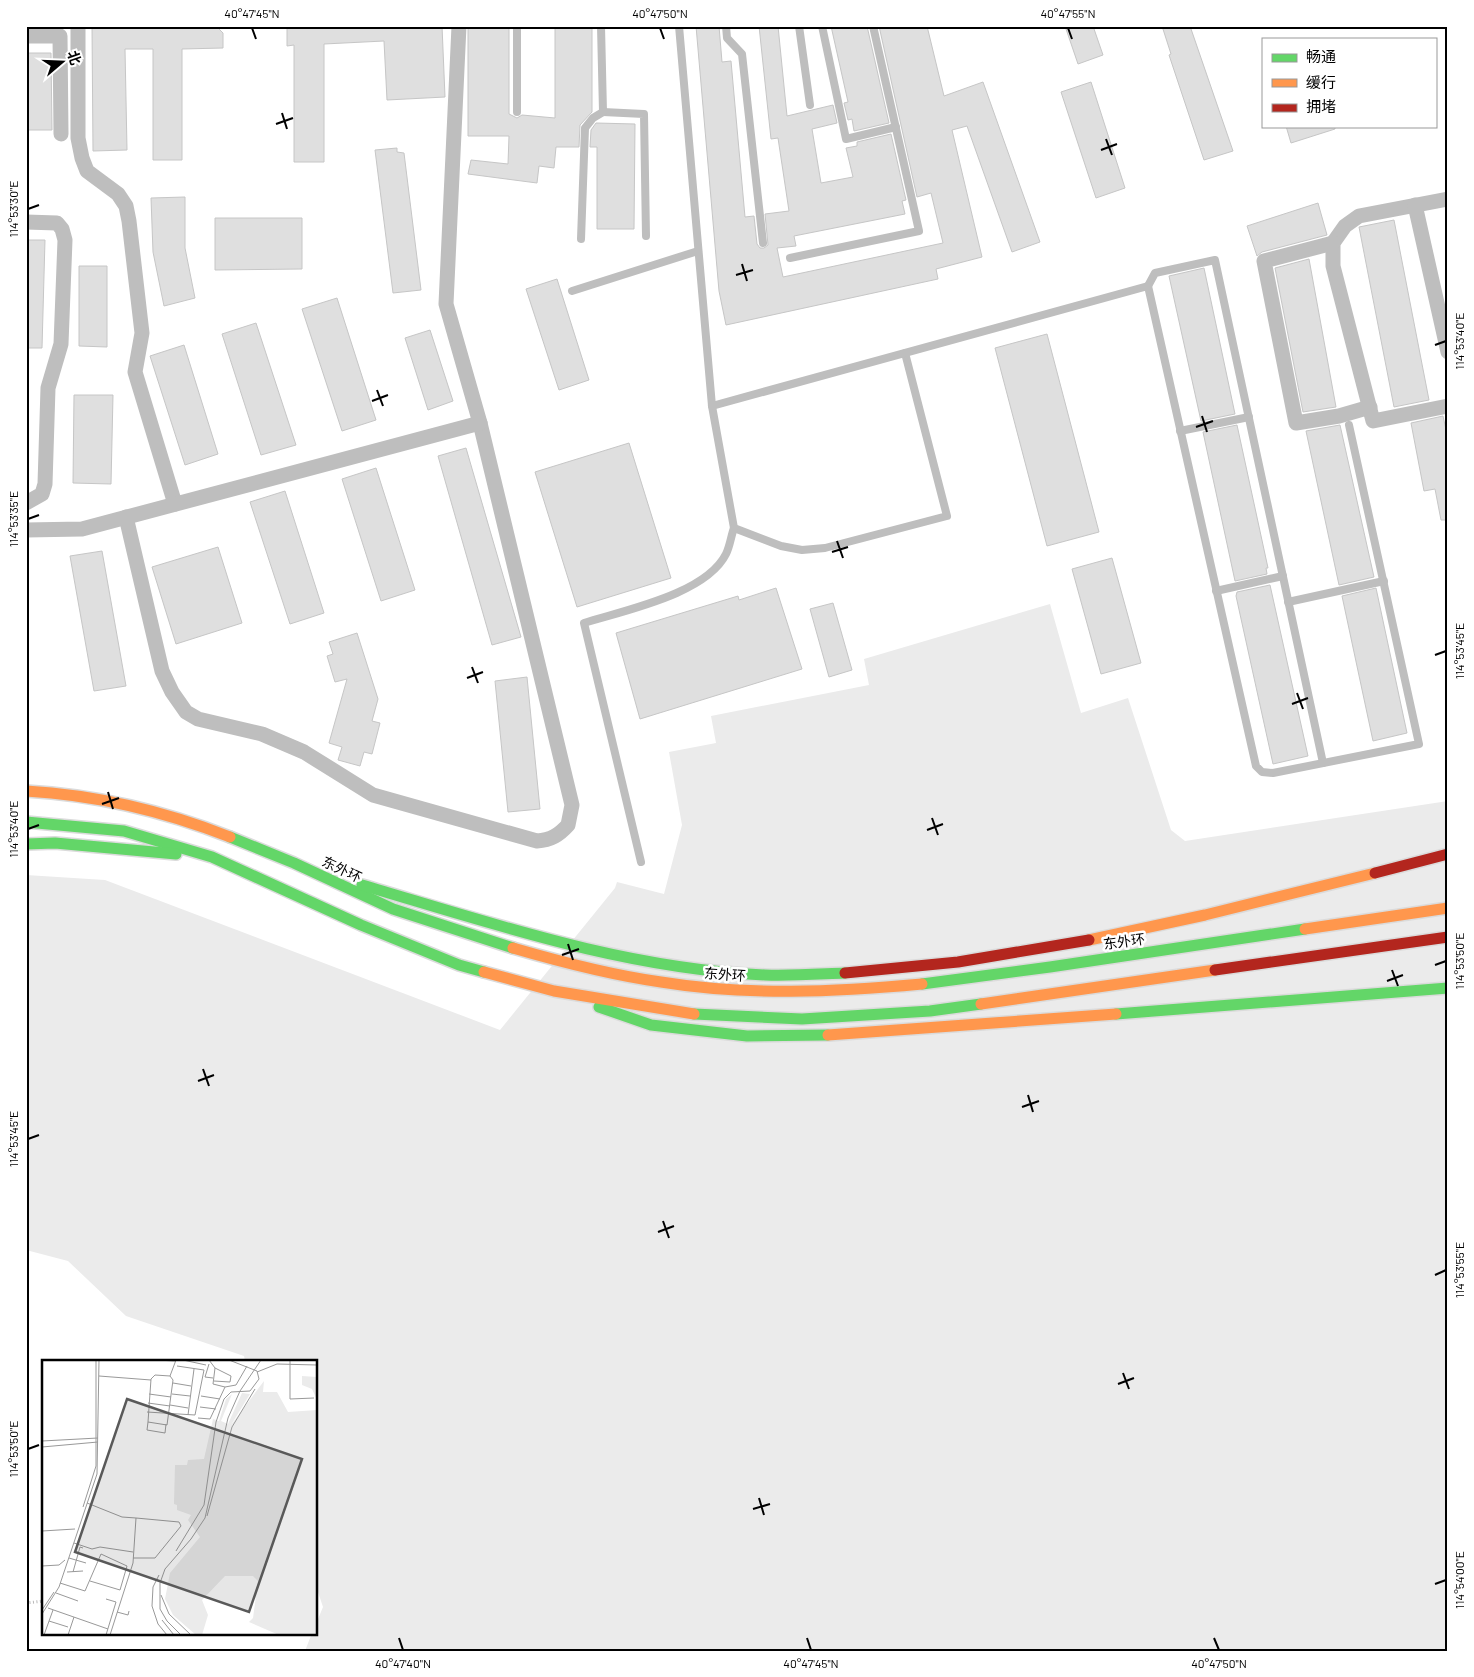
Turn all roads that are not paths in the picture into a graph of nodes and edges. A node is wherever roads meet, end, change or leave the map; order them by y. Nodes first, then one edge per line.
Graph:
1 (78, 26) edge
2 (458, 26) edge
3 (517, 26) edge
4 (601, 26) edge
5 (679, 26) edge
6 (726, 26) edge
7 (799, 26) edge
8 (822, 26) edge
9 (873, 26) edge
10 (26, 36) edge
11 (810, 105) dead end
12 (517, 112) dead end
13 (603, 112) junction
14 (896, 127) junction
15 (62, 134) dead end
16 (1448, 198) edge
17 (1415, 205) junction
18 (26, 222) edge
19 (646, 236) dead end
20 (580, 239) dead end
21 (763, 242) dead end
22 (1333, 243) junction
23 (698, 251) junction
24 (790, 258) dead end
25 (1148, 286) junction
26 (572, 291) dead end
27 (1448, 352) edge
28 (905, 353) junction
29 (712, 406) junction
30 (1448, 406) edge
31 (1370, 407) junction
32 (1249, 417) junction
33 (480, 423) junction
34 (1349, 425) dead end
35 (1180, 431) junction
36 (26, 503) edge
37 (175, 504) junction
38 (126, 517) junction
39 (734, 528) junction
40 (26, 530) edge
41 (1283, 576) junction
42 (1384, 581) junction
43 (1216, 591) junction
44 (1288, 602) junction
45 (1322, 763) junction
46 (26, 790) edge
47 (26, 822) edge
48 (26, 844) edge
49 (1448, 854) edge
50 (212, 857) junction
51 (641, 862) dead end
52 (311, 871) junction
53 (1448, 908) edge
54 (1448, 937) edge
55 (1448, 988) edge
56 (554, 991) junction

1 - 37 street
2 - 33 street
3 - 12 lane
4 - 13 lane
5 - 23 lane
6 - 21 lane
7 - 11 lane
8 - 14 lane
9 - 14 lane
10 - 15 street
13 - 19 lane
13 - 20 lane
14 - 24 lane
16 - 17 street
17 - 22 street
17 - 27 street
18 - 36 street
22 - 31 street
22 - 31 street
23 - 26 lane
23 - 29 lane
25 - 28 lane
25 - 32 lane
25 - 35 lane
28 - 29 lane
28 - 39 lane
29 - 39 lane
30 - 31 street
32 - 35 lane
32 - 41 lane
33 - 37 street
33 - 38 street
34 - 42 lane
35 - 43 lane
37 - 38 street
38 - 40 street
39 - 51 lane
41 - 43 lane
41 - 44 lane
42 - 44 lane
42 - 45 lane
43 - 45 lane
44 - 45 lane
46 - 52 main road, 东外环
47 - 50 main road
48 - 50 main road
49 - 52 main road
50 - 56 main road
52 - 53 main road, 东外环
54 - 56 main road
55 - 56 main road

